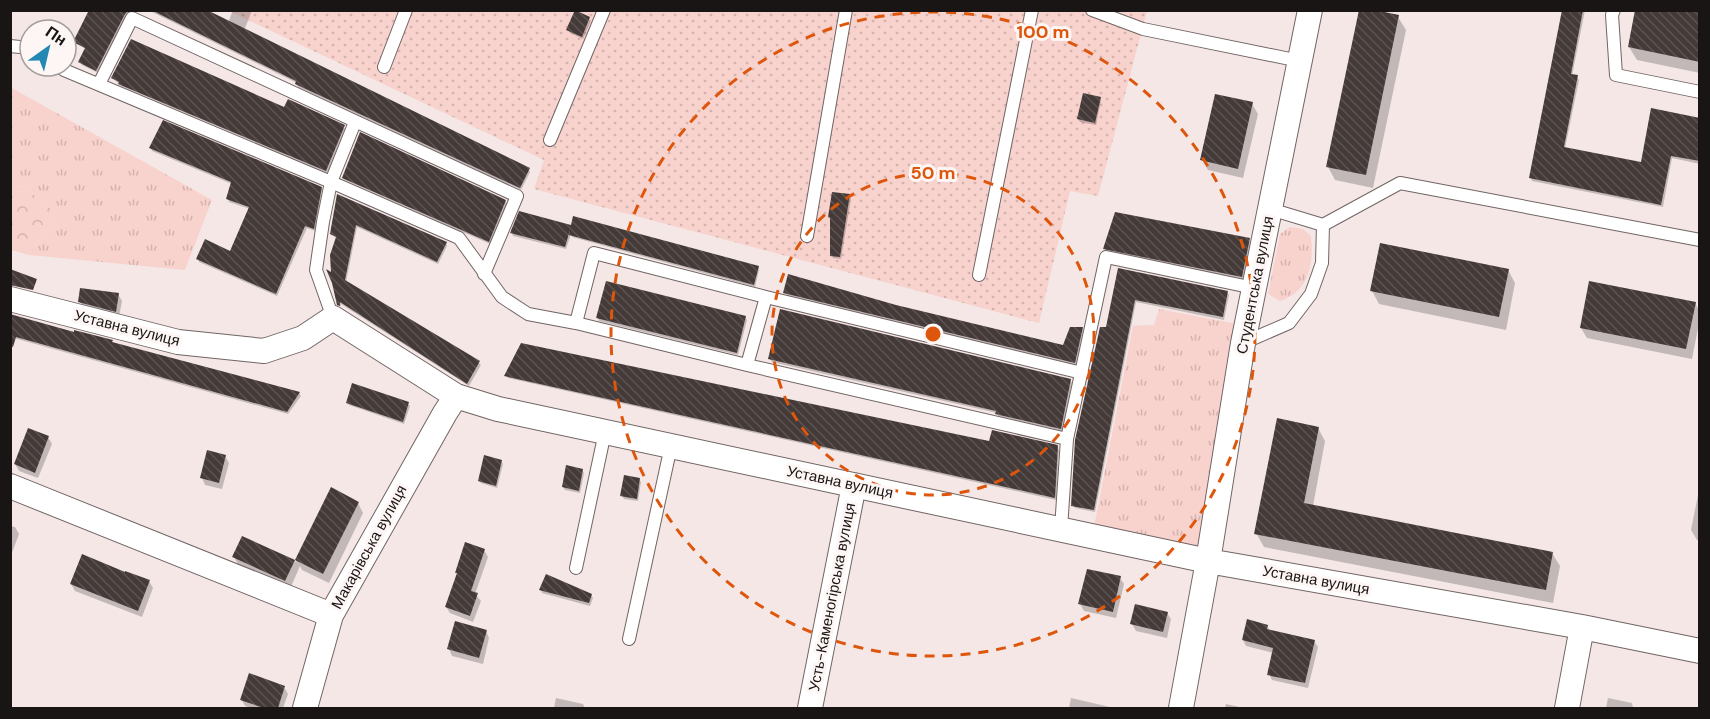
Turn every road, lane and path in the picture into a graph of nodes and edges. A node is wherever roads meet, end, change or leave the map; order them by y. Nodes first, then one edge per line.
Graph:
1 (406, 10) edge
2 (604, 10) edge
3 (846, 10) edge
4 (1032, 10) edge
5 (1092, 10) edge
6 (1310, 10) edge
7 (1614, 10) edge
8 (1300, 61) junction
9 (384, 67) dead end
10 (78, 76) edge
11 (99, 84) junction
12 (1700, 92) edge
13 (355, 122) junction
14 (550, 140) dead end
15 (331, 182) junction
16 (1270, 208) junction
17 (1323, 225) junction
18 (807, 236) dead end
19 (1700, 240) edge
20 (484, 274) junction
21 (980, 275) dead end
22 (1254, 288) junction
23 (766, 297) junction
24 (10, 299) edge
25 (333, 318) junction
26 (576, 323) junction
27 (1243, 343) junction
28 (747, 365) junction
29 (1082, 374) junction
30 (456, 396) junction
31 (605, 432) junction
32 (1067, 440) junction
33 (671, 446) junction
34 (854, 485) junction
35 (10, 486) edge
36 (1061, 529) junction
37 (1209, 561) junction
38 (576, 568) dead end
39 (331, 615) junction
40 (1582, 627) junction
41 (629, 639) dead end
42 (1700, 651) edge
43 (305, 708) edge
44 (810, 708) edge
45 (1181, 708) edge
46 (1568, 708) edge

1 - 9 lane
2 - 14 lane
3 - 18 lane
4 - 21 lane
5 - 8 lane
6 - 8 street, Студентська вулиця
7 - 12 lane
8 - 16 street, Студентська вулиця
10 - 11 lane
11 - 13 lane
11 - 15 lane
13 - 15 lane
13 - 20 lane
15 - 20 lane
15 - 25 lane
16 - 17 lane
16 - 22 street, Студентська вулиця
17 - 19 lane
17 - 27 lane
20 - 26 lane
22 - 27 street, Студентська вулиця
22 - 29 lane
23 - 26 lane
23 - 28 lane
23 - 29 lane
24 - 25 street, Уставна вулиця
25 - 30 street, Уставна вулиця
26 - 28 lane
27 - 37 street, Студентська вулиця
28 - 32 lane
29 - 32 lane
30 - 31 street, Уставна вулиця
30 - 39 street, Макарівська вулиця
31 - 33 street, Уставна вулиця
31 - 38 lane
32 - 36 lane
33 - 34 street, Уставна вулиця
33 - 41 lane
34 - 36 street, Уставна вулиця
34 - 44 street, Усть-Каменогірська вулиця
35 - 39 street
36 - 37 street, Уставна вулиця
37 - 40 street, Уставна вулиця
37 - 45 street, Студентська вулиця
39 - 43 street, Макарівська вулиця
40 - 42 street, Уставна вулиця
40 - 46 street

